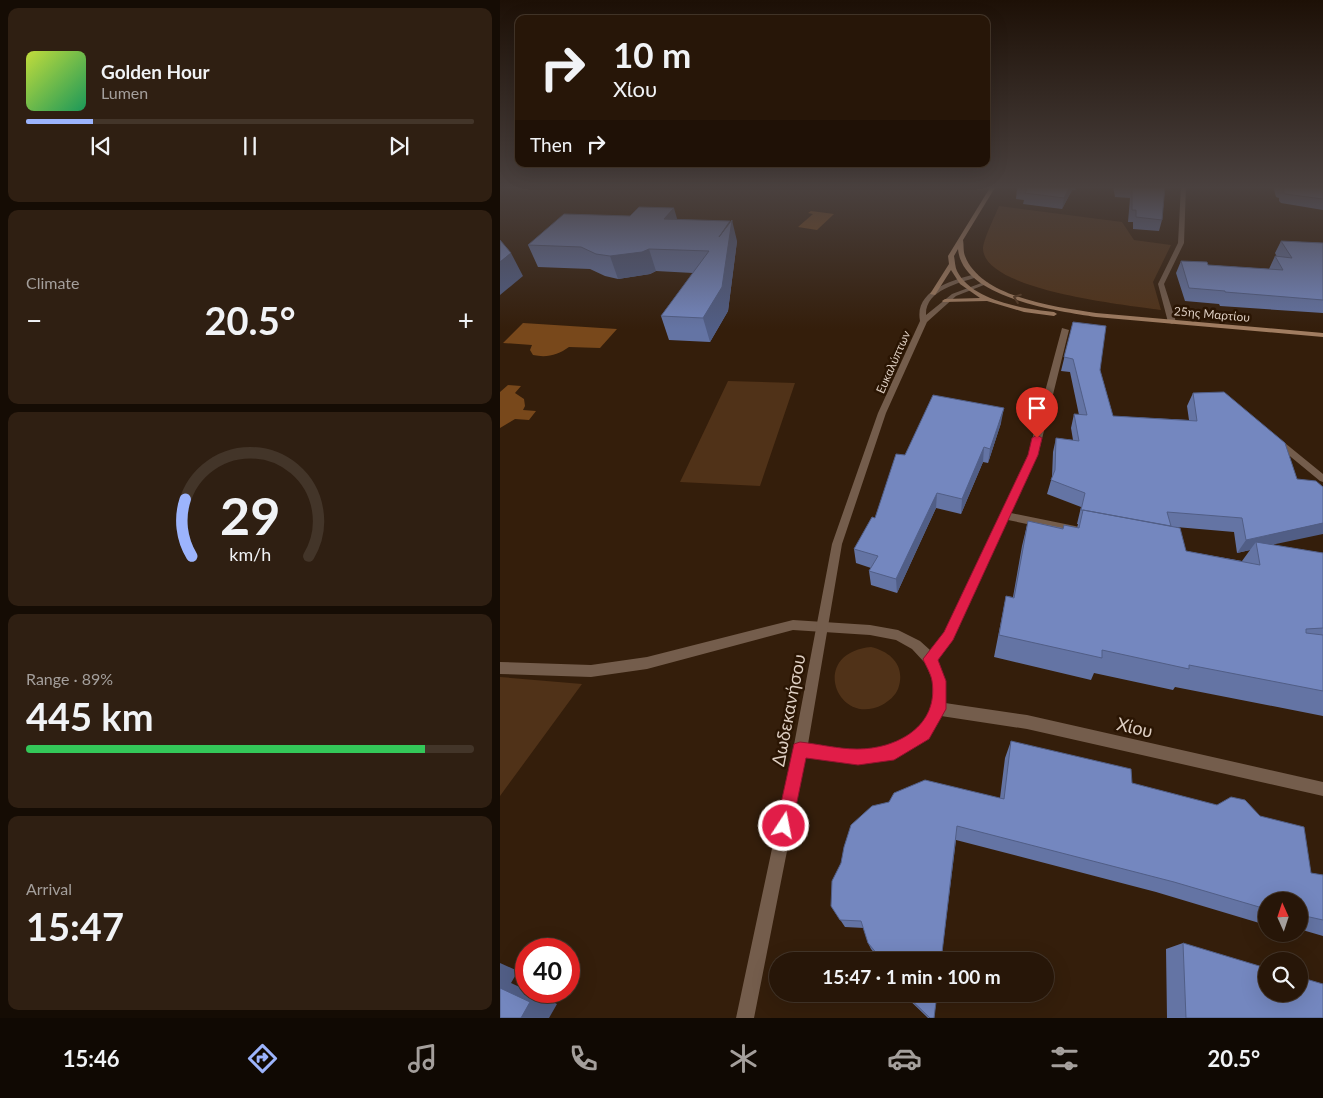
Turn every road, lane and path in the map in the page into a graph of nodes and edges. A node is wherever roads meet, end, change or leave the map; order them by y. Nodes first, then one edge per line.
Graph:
1 (965, 234) edge
2 (1181, 234) edge
3 (961, 241) junction
4 (951, 265) junction
5 (976, 276) junction
6 (960, 280) junction
7 (986, 284) junction
8 (969, 289) junction
9 (933, 294) junction
10 (945, 301) junction
11 (995, 302) junction
12 (1099, 315) junction
13 (924, 321) junction
14 (1172, 322) junction
15 (1065, 330) dead end
16 (1323, 335) edge
17 (882, 413) joint
18 (1276, 440) edge
19 (1323, 479) edge
20 (1005, 516) junction
21 (1083, 531) edge
22 (822, 626) junction
23 (930, 659) junction
24 (500, 668) edge
25 (938, 709) junction
26 (800, 750) junction
27 (1323, 789) edge
28 (745, 1018) edge

1 - 3 main road
2 - 14 street
3 - 4 main road
3 - 5 main road, 25ης Μαρτίου
4 - 6 main road, 25ης Μαρτίου
4 - 9 main road
5 - 6 street
5 - 7 main road, 25ης Μαρτίου
6 - 8 main road, 25ης Μαρτίου
6 - 9 street
7 - 8 street, Ευκαλύπτων
12 -> 7 main road, 25ης Μαρτίου
8 - 10 street, Ευκαλύπτων
8 - 11 main road, 25ης Μαρτίου
9 - 13 street, Ευκαλύπτων
10 - 11 main road
10 - 13 street, Ευκαλύπτων
11 - 12 main road, 25ης Μαρτίου
12 - 14 main road, 25ης Μαρτίου
13 - 17 street, Ευκαλύπτων
14 - 16 main road, 25ης Μαρτίου
15 - 20 street
17 - 22 street, Δωδεκανήσου
18 - 19 street
20 - 21 street
20 - 23 street
22 - 23 street
22 - 24 street
22 - 26 street, Δωδεκανήσου
23 - 25 street
25 - 26 street
25 - 27 street, Χίου
26 - 28 street, Δωδεκανήσου

